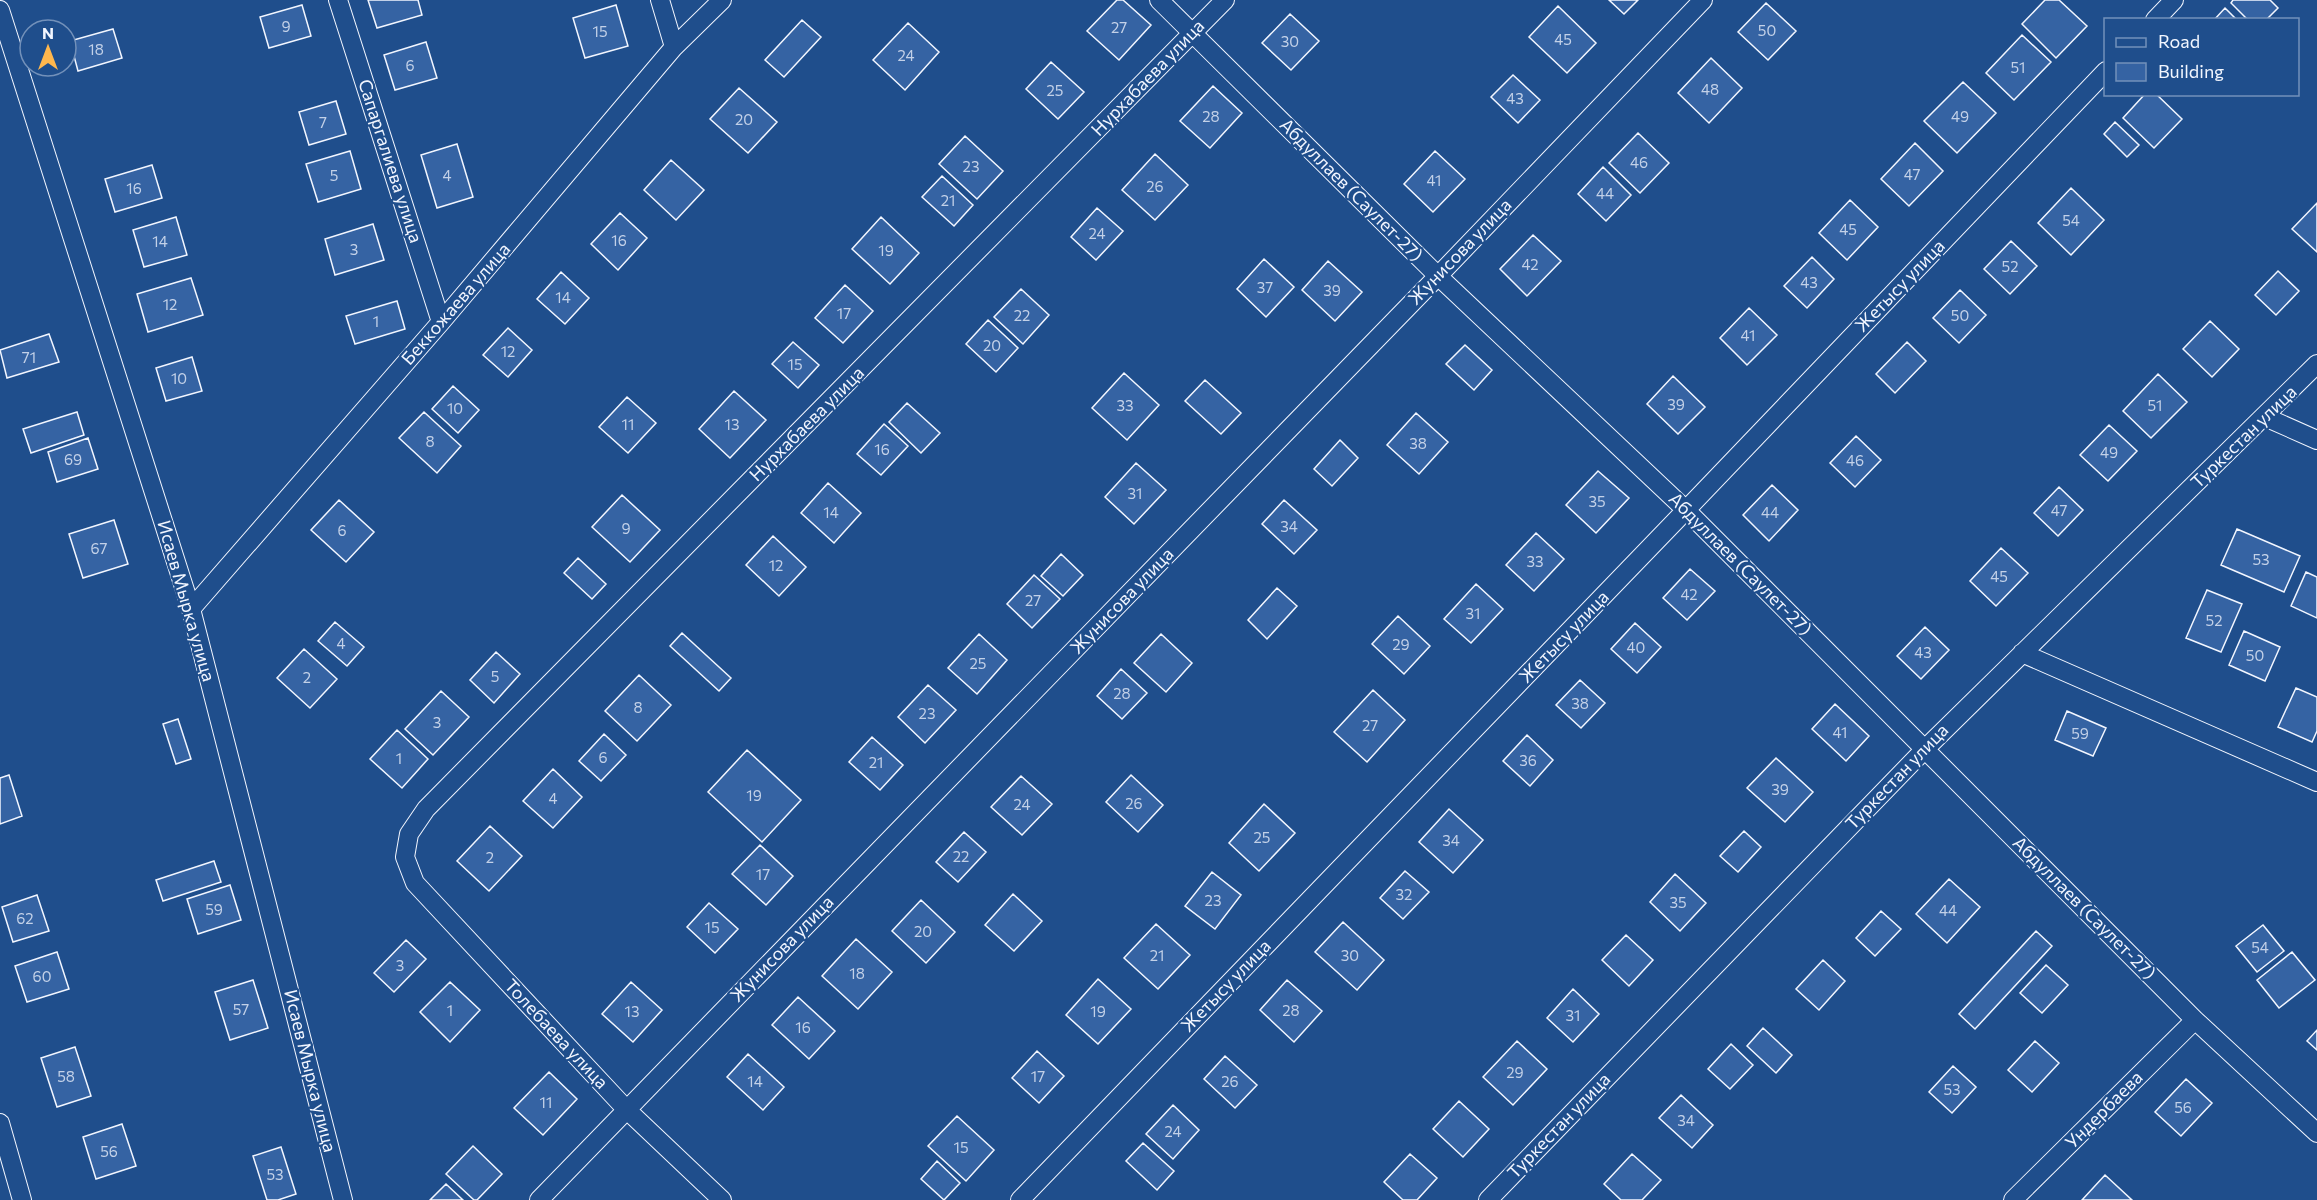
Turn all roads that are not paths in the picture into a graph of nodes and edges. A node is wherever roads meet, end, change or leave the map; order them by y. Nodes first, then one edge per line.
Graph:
1 (338, 0) edge
2 (660, 0) edge
3 (722, 0) edge
4 (1159, 0) edge
5 (1225, 0) edge
6 (1703, 0) edge
7 (2174, 0) edge
8 (0, 10) edge
9 (2157, 18) edge
10 (1192, 34) junction
11 (674, 47) junction
12 (8, 64) edge
13 (2104, 73) edge
14 (1438, 276) junction
15 (441, 322) junction
16 (2317, 364) edge
17 (2265, 417) junction
18 (2317, 440) edge
19 (1686, 510) junction
20 (191, 609) junction
21 (2022, 653) junction
22 (1925, 748) junction
23 (2317, 782) edge
24 (405, 857) joint
25 (2195, 1020) junction
26 (626, 1109) junction
27 (0, 1123) edge
28 (2317, 1133) edge
29 (22, 1200) edge
30 (343, 1200) edge
31 (539, 1200) edge
32 (722, 1200) edge
33 (1020, 1200) edge
34 (1488, 1200) edge
35 (2013, 1200) edge

1 - 15 street, Сапаргалиева улица
2 - 11 street
3 - 11 street, Беккожаева улица
4 - 10 street, Абдуллаев (Саулет-27)
5 - 10 street, Нурхабаева улица
6 - 14 street, Жунисова улица
7 - 9 street
8 - 12 street, Исаев Мырка улица
10 - 14 street, Абдуллаев (Саулет-27)
10 - 24 street, Нурхабаева улица
11 - 15 street, Беккожаева улица
12 - 20 street, Исаев Мырка улица
13 - 19 street, Жетысу улица
14 - 19 street, Абдуллаев (Саулет-27)
14 - 26 street, Жунисова улица
15 - 20 street, Беккожаева улица
16 - 17 street, Туркестан улица
17 - 18 street
17 - 21 street, Туркестан улица
19 - 22 street, Абдуллаев (Саулет-27)
19 - 33 street, Жетысу улица
20 - 30 street, Исаев Мырка улица
21 - 22 street, Туркестан улица
21 - 23 street
22 - 25 street, Абдуллаев (Саулет-27)
22 - 34 street, Туркестан улица
24 - 26 street, Толебаева улица
25 - 28 street, Абдуллаев (Саулет-27)
25 - 35 street, Ундербаева
26 - 31 street, Жунисова улица
26 - 32 street, Толебаева улица
27 - 29 street

